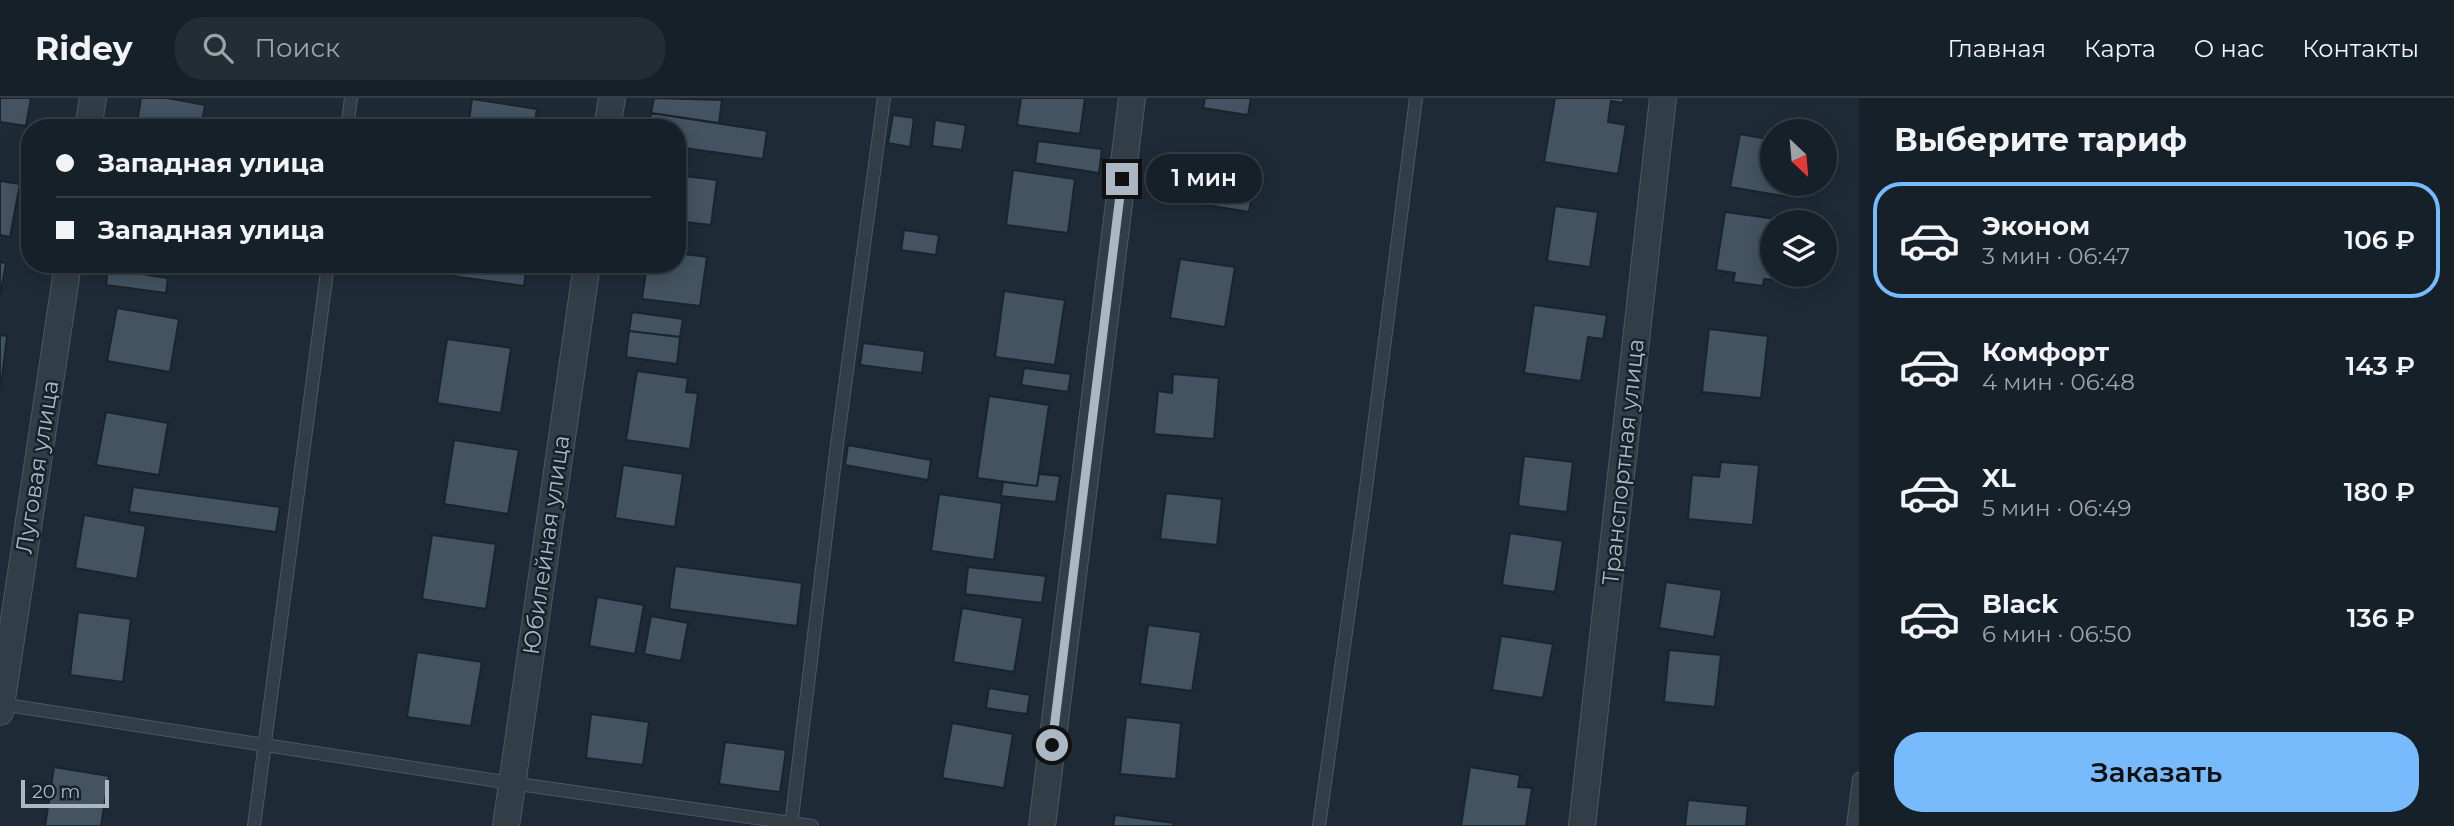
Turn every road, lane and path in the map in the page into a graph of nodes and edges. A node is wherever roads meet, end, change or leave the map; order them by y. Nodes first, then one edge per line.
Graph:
1 (93, 98) edge
2 (351, 98) edge
3 (612, 98) edge
4 (884, 98) edge
5 (1132, 98) edge
6 (1416, 98) edge
7 (1663, 98) edge
8 (90, 119) edge
9 (348, 119) edge
10 (608, 119) edge
11 (67, 273) edge
12 (327, 273) edge
13 (586, 273) edge
14 (0, 704) edge
15 (0, 712) edge
16 (265, 745) junction
17 (1859, 779) edge
18 (511, 783) junction
19 (791, 825) edge
20 (254, 826) edge
21 (506, 826) edge
22 (812, 826) edge
23 (1042, 826) edge
24 (1320, 826) edge
25 (1582, 826) edge
26 (1853, 826) edge

1 - 8 street
2 - 9 lane
3 - 10 street
4 - 19 lane
5 - 23 street
6 - 24 lane
7 - 25 street, Транспортная улица
11 - 14 street, Луговая улица
12 - 16 lane
13 - 18 street, Юбилейная улица
14 - 15 street, Луговая улица
14 - 16 lane
16 - 18 lane
16 - 20 lane
17 - 26 lane
18 - 19 lane
18 - 21 street, Юбилейная улица
19 - 22 lane

